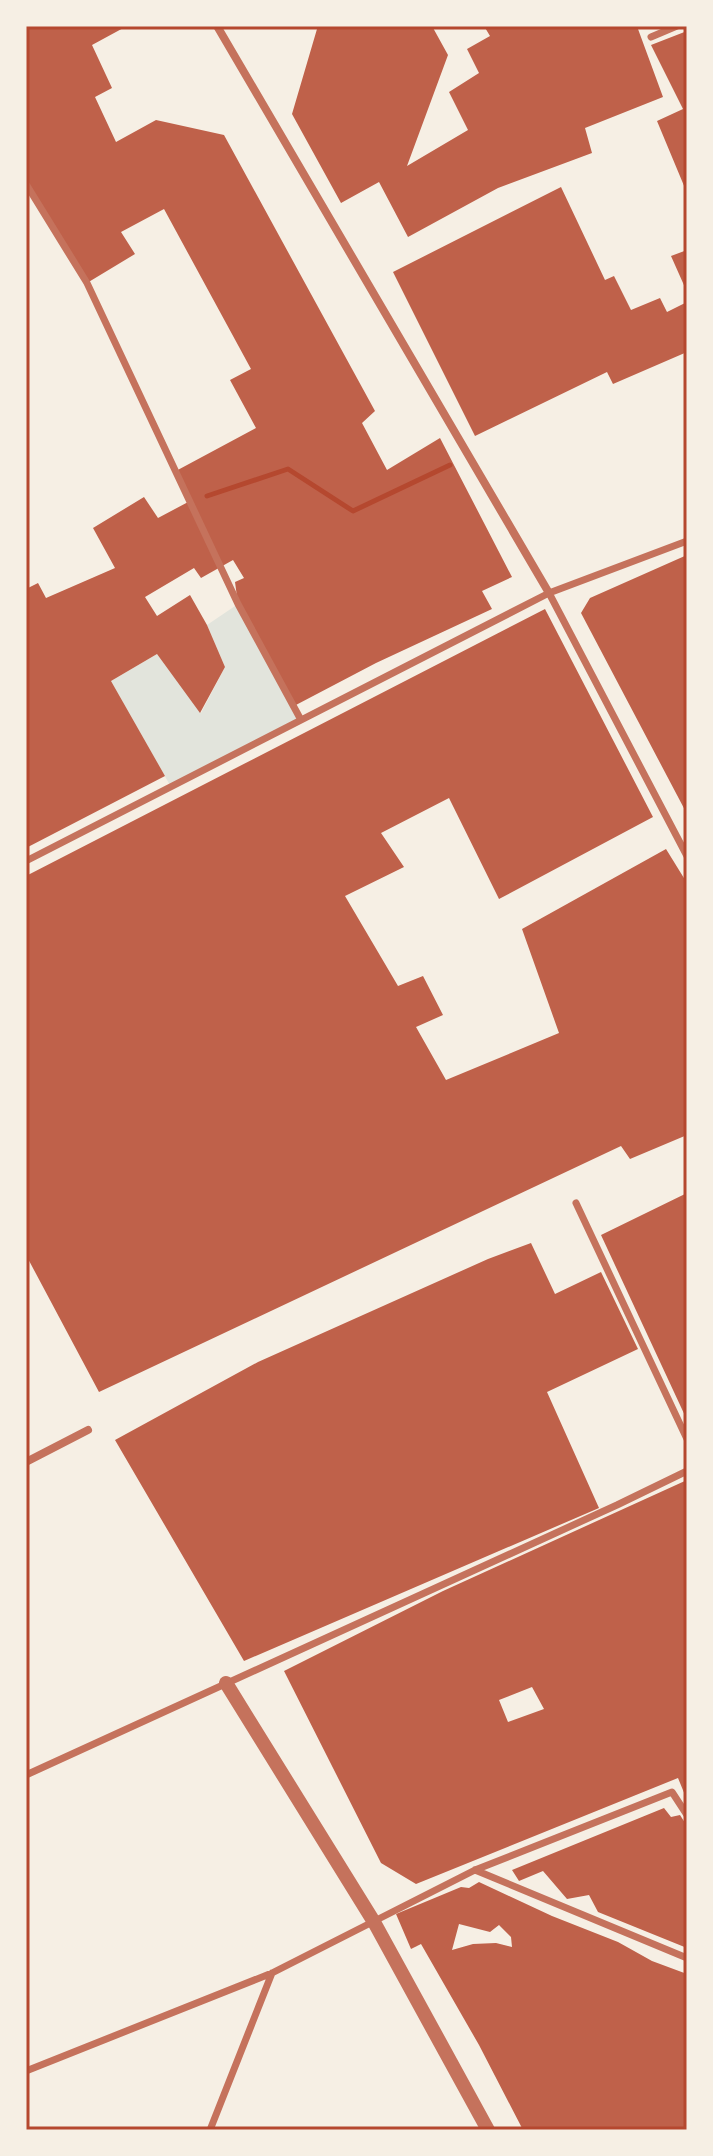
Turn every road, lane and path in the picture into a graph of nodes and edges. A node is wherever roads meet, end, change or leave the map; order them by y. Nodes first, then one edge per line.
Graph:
1 (217, 26) edge
2 (677, 26) edge
3 (651, 37) dead end
4 (26, 184) edge
5 (469, 456) junction
6 (190, 501) junction
7 (687, 541) edge
8 (549, 593) junction
9 (301, 720) junction
10 (687, 856) edge
11 (26, 861) edge
12 (576, 1203) dead end
13 (88, 1430) dead end
14 (687, 1439) edge
15 (26, 1462) edge
16 (687, 1471) edge
17 (226, 1683) junction
18 (26, 1775) edge
19 (687, 1815) edge
20 (475, 1870) junction
21 (374, 1922) junction
22 (687, 1958) edge
23 (272, 1973) junction
24 (26, 2071) edge
25 (210, 2130) edge
26 (488, 2130) edge

1 - 5 street
2 - 3 street
4 - 6 street
5 - 6 path
5 - 8 street
6 - 9 street
7 - 8 street
8 - 9 street
8 - 10 street
9 - 11 street
12 - 14 street
13 - 15 street
16 - 17 street
17 - 18 street
17 - 21 street
19 - 20 street
20 - 21 street
20 - 22 street
21 - 23 street
21 - 26 street
23 - 24 street
23 - 25 street

